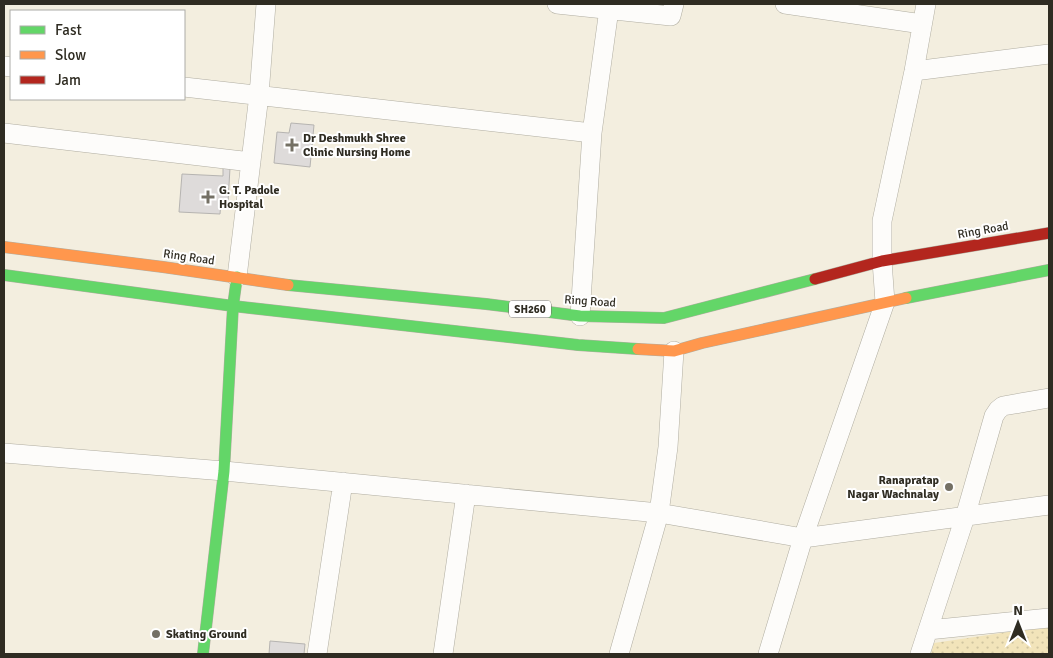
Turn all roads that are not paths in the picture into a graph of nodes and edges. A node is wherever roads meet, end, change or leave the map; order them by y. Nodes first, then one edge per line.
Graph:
1 (266, 4) edge
2 (558, 4) edge
3 (674, 4) edge
4 (788, 4) edge
5 (926, 4) edge
6 (609, 9) junction
7 (922, 24) junction
8 (1049, 54) edge
9 (914, 71) junction
10 (185, 87) edge
11 (259, 95) junction
12 (4, 133) edge
13 (592, 133) junction
14 (250, 162) junction
15 (1049, 232) edge
16 (4, 247) edge
17 (882, 261) junction
18 (1049, 270) edge
19 (4, 275) edge
20 (237, 278) junction
21 (885, 302) junction
22 (233, 306) junction
23 (580, 316) junction
24 (674, 351) junction
25 (1049, 398) edge
26 (4, 454) edge
27 (224, 471) junction
28 (343, 482) junction
29 (466, 494) junction
30 (1049, 505) edge
31 (659, 513) junction
32 (965, 516) junction
33 (803, 538) junction
34 (1049, 618) edge
35 (928, 630) junction
36 (203, 654) edge
37 (317, 654) edge
38 (444, 654) edge
39 (619, 654) edge
40 (768, 654) edge
41 (920, 654) edge

1 - 11 street
2 - 6 street
3 - 6 street
4 - 7 street
5 - 7 street
6 - 13 street
7 - 9 street
8 - 9 street
9 - 17 street
10 - 11 street
11 - 13 street
11 - 14 street
12 - 14 street
13 - 23 street
14 - 20 street
15 - 17 main road, Ring Road / SH260
16 - 20 main road, Ring Road / SH260
17 - 21 street
17 - 23 main road, Ring Road / SH260
18 - 21 main road
19 - 22 main road
20 - 22 main road
20 - 23 main road, Ring Road / SH260
21 - 24 main road
21 - 33 street
22 - 24 main road
22 - 27 main road
24 - 31 street
25 - 32 street
26 - 27 street
27 - 28 street
27 - 36 main road
28 - 29 street
28 - 37 street
29 - 31 street
29 - 38 street
30 - 32 street
31 - 33 street
31 - 39 street
32 - 33 street
32 - 35 street
33 - 40 street
34 - 35 street
35 - 41 street

